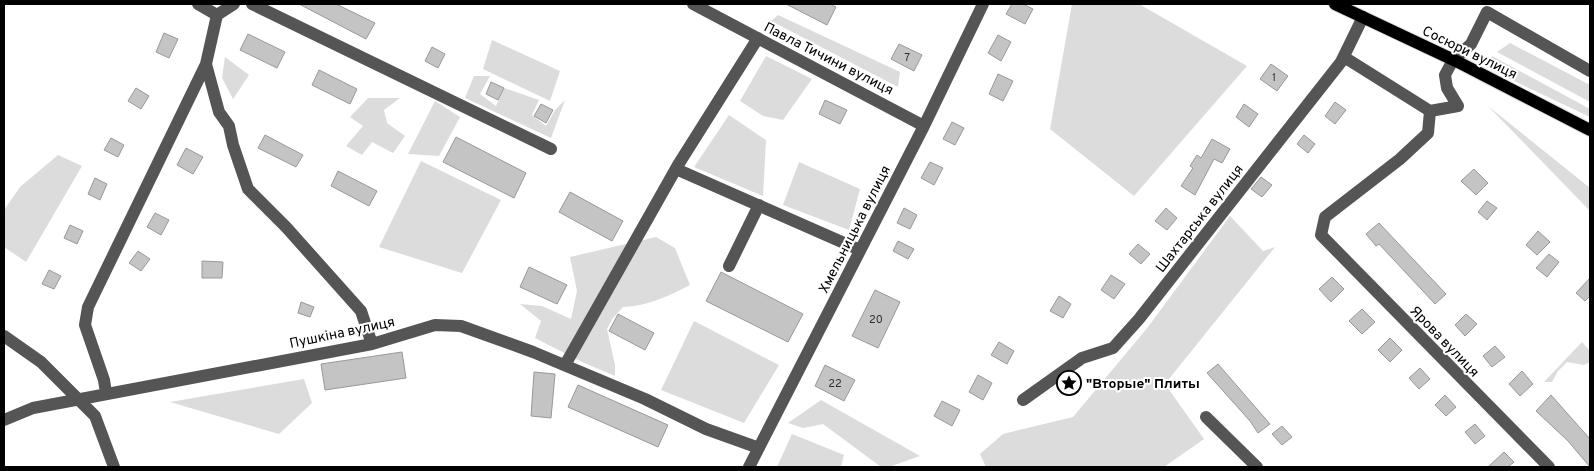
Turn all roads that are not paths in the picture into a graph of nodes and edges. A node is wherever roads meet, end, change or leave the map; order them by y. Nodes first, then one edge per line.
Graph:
1 (198, 4) edge
2 (211, 4) edge
3 (234, 4) edge
4 (252, 4) edge
5 (694, 4) edge
6 (983, 4) edge
7 (1338, 4) edge
8 (217, 15) junction
9 (1362, 17) junction
10 (758, 38) junction
11 (1344, 57) junction
12 (1453, 60) junction
13 (206, 64) junction
14 (1590, 71) edge
15 (1430, 111) junction
16 (924, 126) junction
17 (1590, 130) edge
18 (551, 149) dead end
19 (676, 169) junction
20 (758, 205) junction
21 (860, 250) junction
22 (729, 266) dead end
23 (4, 336) edge
24 (372, 344) junction
25 (564, 365) junction
26 (106, 393) junction
27 (78, 399) junction
28 (1023, 400) dead end
29 (1206, 416) dead end
30 (4, 420) edge
31 (759, 448) junction
32 (114, 467) edge
33 (749, 467) edge
34 (1257, 467) edge
35 (1549, 467) edge

1 - 8 street
2 - 8 street
3 - 8 street
4 - 18 street
5 - 10 street, Павла Тичини вулиця
6 - 16 street, Хмельницька вулиця
7 - 9 main road, Сосюри вулиця
8 - 13 street
9 - 11 street, Шахтарська вулиця
9 - 12 main road, Сосюри вулиця
10 - 16 street, Павла Тичини вулиця
10 - 19 street
11 - 15 street
11 - 28 street, Шахтарська вулиця
12 - 14 street
12 - 15 street
12 - 17 main road, Сосюри вулиця
13 - 24 street
13 - 26 street
15 - 35 street, Ярова вулиця
16 - 21 street, Хмельницька вулиця
19 - 20 street
19 - 25 street
20 - 21 street
20 - 22 street
21 - 31 street, Хмельницька вулиця
23 - 27 street
24 - 25 street, Пушкіна вулиця
24 - 26 street, Пушкіна вулиця
25 - 31 street, Пушкіна вулиця
26 - 27 street, Пушкіна вулиця
27 - 30 street, Пушкіна вулиця
27 - 32 street
29 - 34 street
31 - 33 street, Хмельницька вулиця

